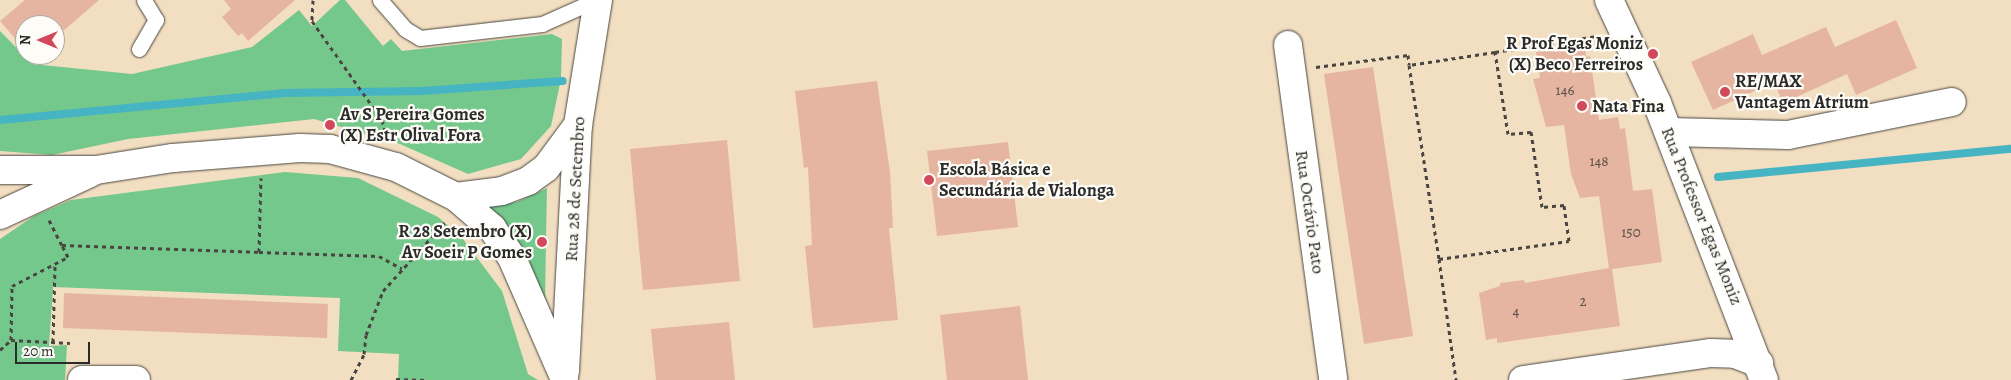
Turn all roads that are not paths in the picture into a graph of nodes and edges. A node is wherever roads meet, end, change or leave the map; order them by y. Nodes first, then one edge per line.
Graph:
1 (144, 0) edge
2 (597, 0) edge
3 (1609, 0) edge
4 (389, 3) edge
5 (139, 48) dead end
6 (1290, 58) road end
7 (1952, 102) dead end
8 (578, 125) junction
9 (1669, 132) junction
10 (0, 170) edge
11 (96, 170) junction
12 (451, 209) junction
13 (0, 215) edge
14 (1738, 302) junction
15 (1710, 352) junction
16 (1756, 374) edge
17 (564, 379) edge
18 (82, 380) edge
19 (136, 380) edge
20 (1333, 380) edge
21 (1523, 380) edge

1 - 5 lane
2 - 4 lane
2 - 8 street, Rua 28 de Setembro
3 - 9 street, Rua Professor Egas Moniz
6 - 20 street, Rua Octávio Pato
7 - 9 street
8 - 12 street
8 - 17 street, Rua 28 de Setembro
9 - 14 street, Rua Professor Egas Moniz
10 - 11 street
11 - 12 street
11 - 13 street
12 - 17 street
14 - 15 street
14 - 16 street, Rua Professor Egas Moniz
15 - 16 street
15 - 21 street
18 - 19 street

